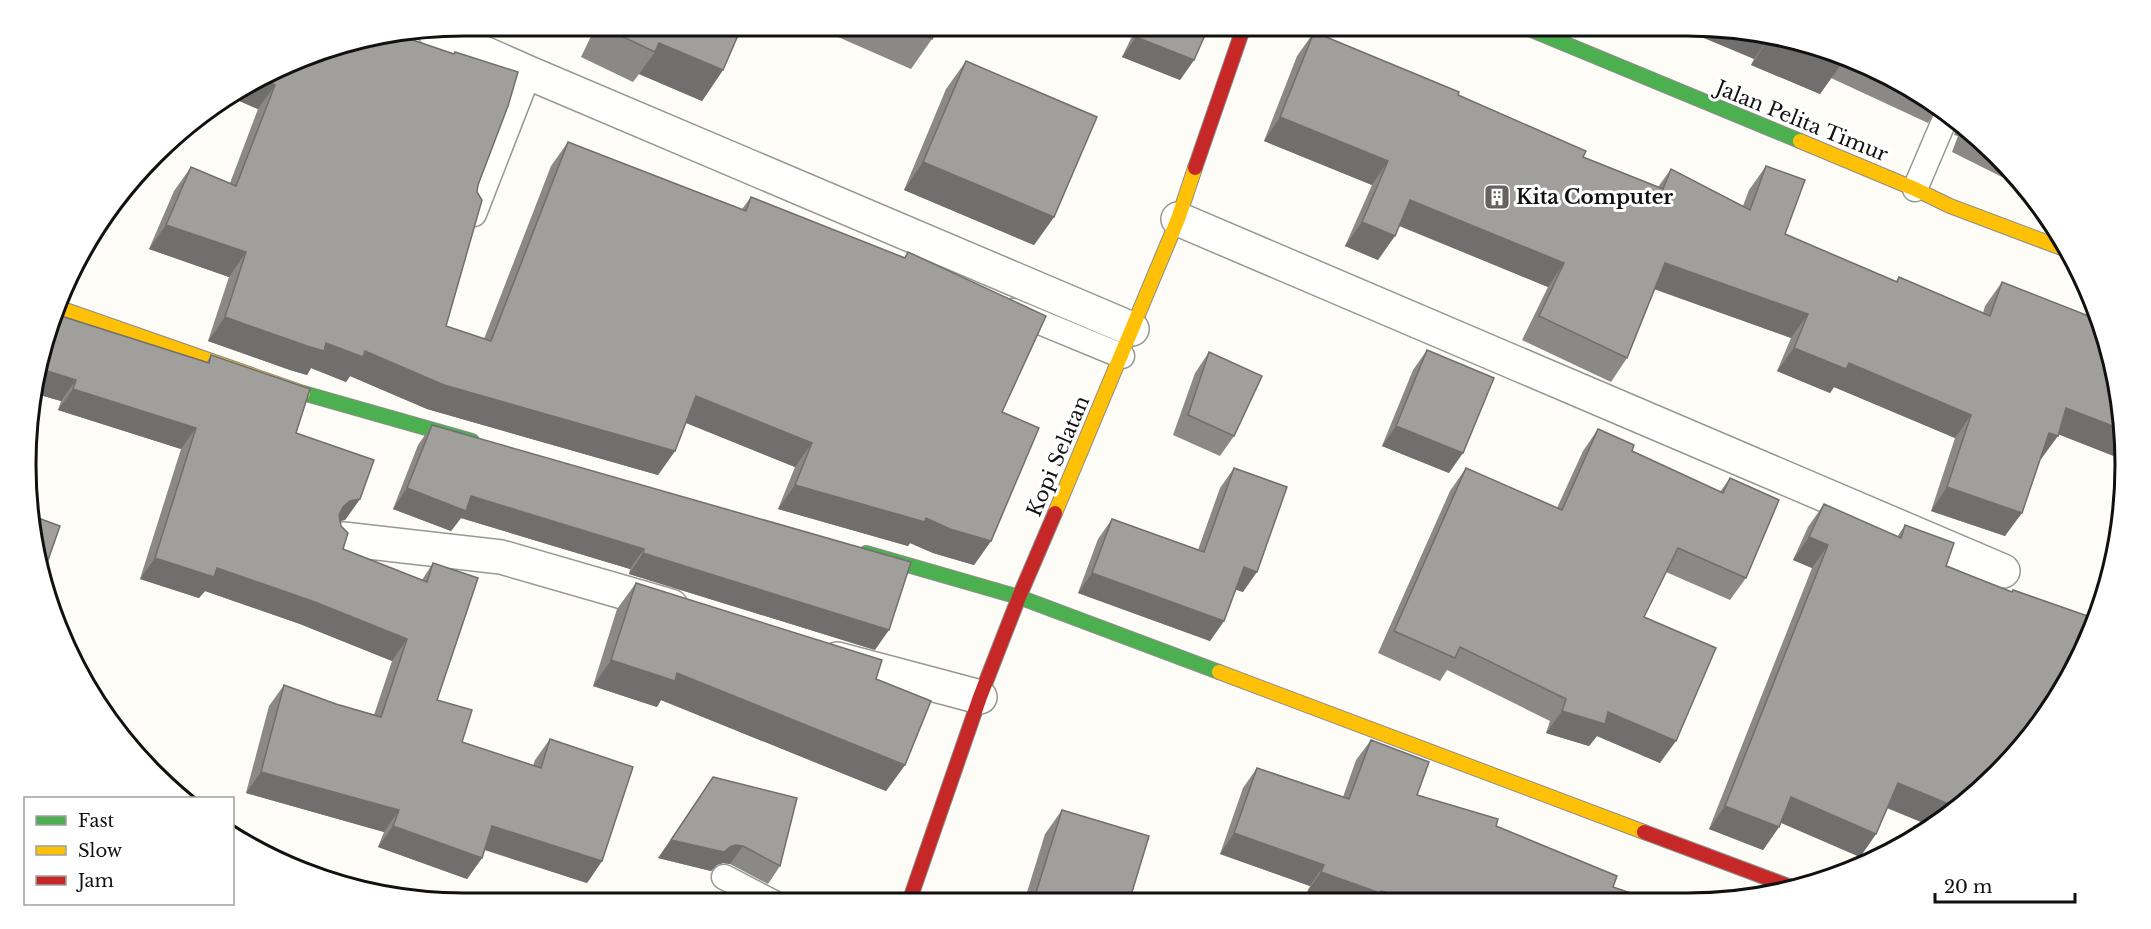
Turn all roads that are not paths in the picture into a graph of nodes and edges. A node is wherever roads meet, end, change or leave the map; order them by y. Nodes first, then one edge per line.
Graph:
1 (1242, 36) edge
2 (1546, 36) edge
3 (447, 37) edge
4 (529, 73) junction
5 (1943, 122) edge
6 (1915, 189) junction
7 (474, 214) edge
8 (1178, 219) junction
9 (2055, 246) edge
10 (995, 304) edge
11 (66, 310) edge
12 (1127, 342) junction
13 (480, 443) edge
14 (343, 539) edge
15 (858, 551) edge
16 (2003, 571) dead end
17 (1019, 597) junction
18 (697, 615) edge
19 (811, 650) edge
20 (980, 697) junction
21 (724, 877) dead end
22 (1779, 883) edge
23 (755, 893) edge
24 (912, 893) edge

1 - 8 street, Kopi Selatan
2 - 6 street, Jalan Pelita Timur
3 - 4 street
4 - 7 lane
4 - 12 street
5 - 6 lane
6 - 9 street, Jalan Pelita Timur
8 - 12 street, Kopi Selatan
8 - 16 street
10 - 12 lane
11 - 13 street
12 - 17 street, Kopi Selatan
14 - 18 street
15 - 17 street
17 - 20 street, Kopi Selatan
17 - 22 street
19 - 20 street
20 - 24 street, Kopi Selatan
21 - 23 lane

